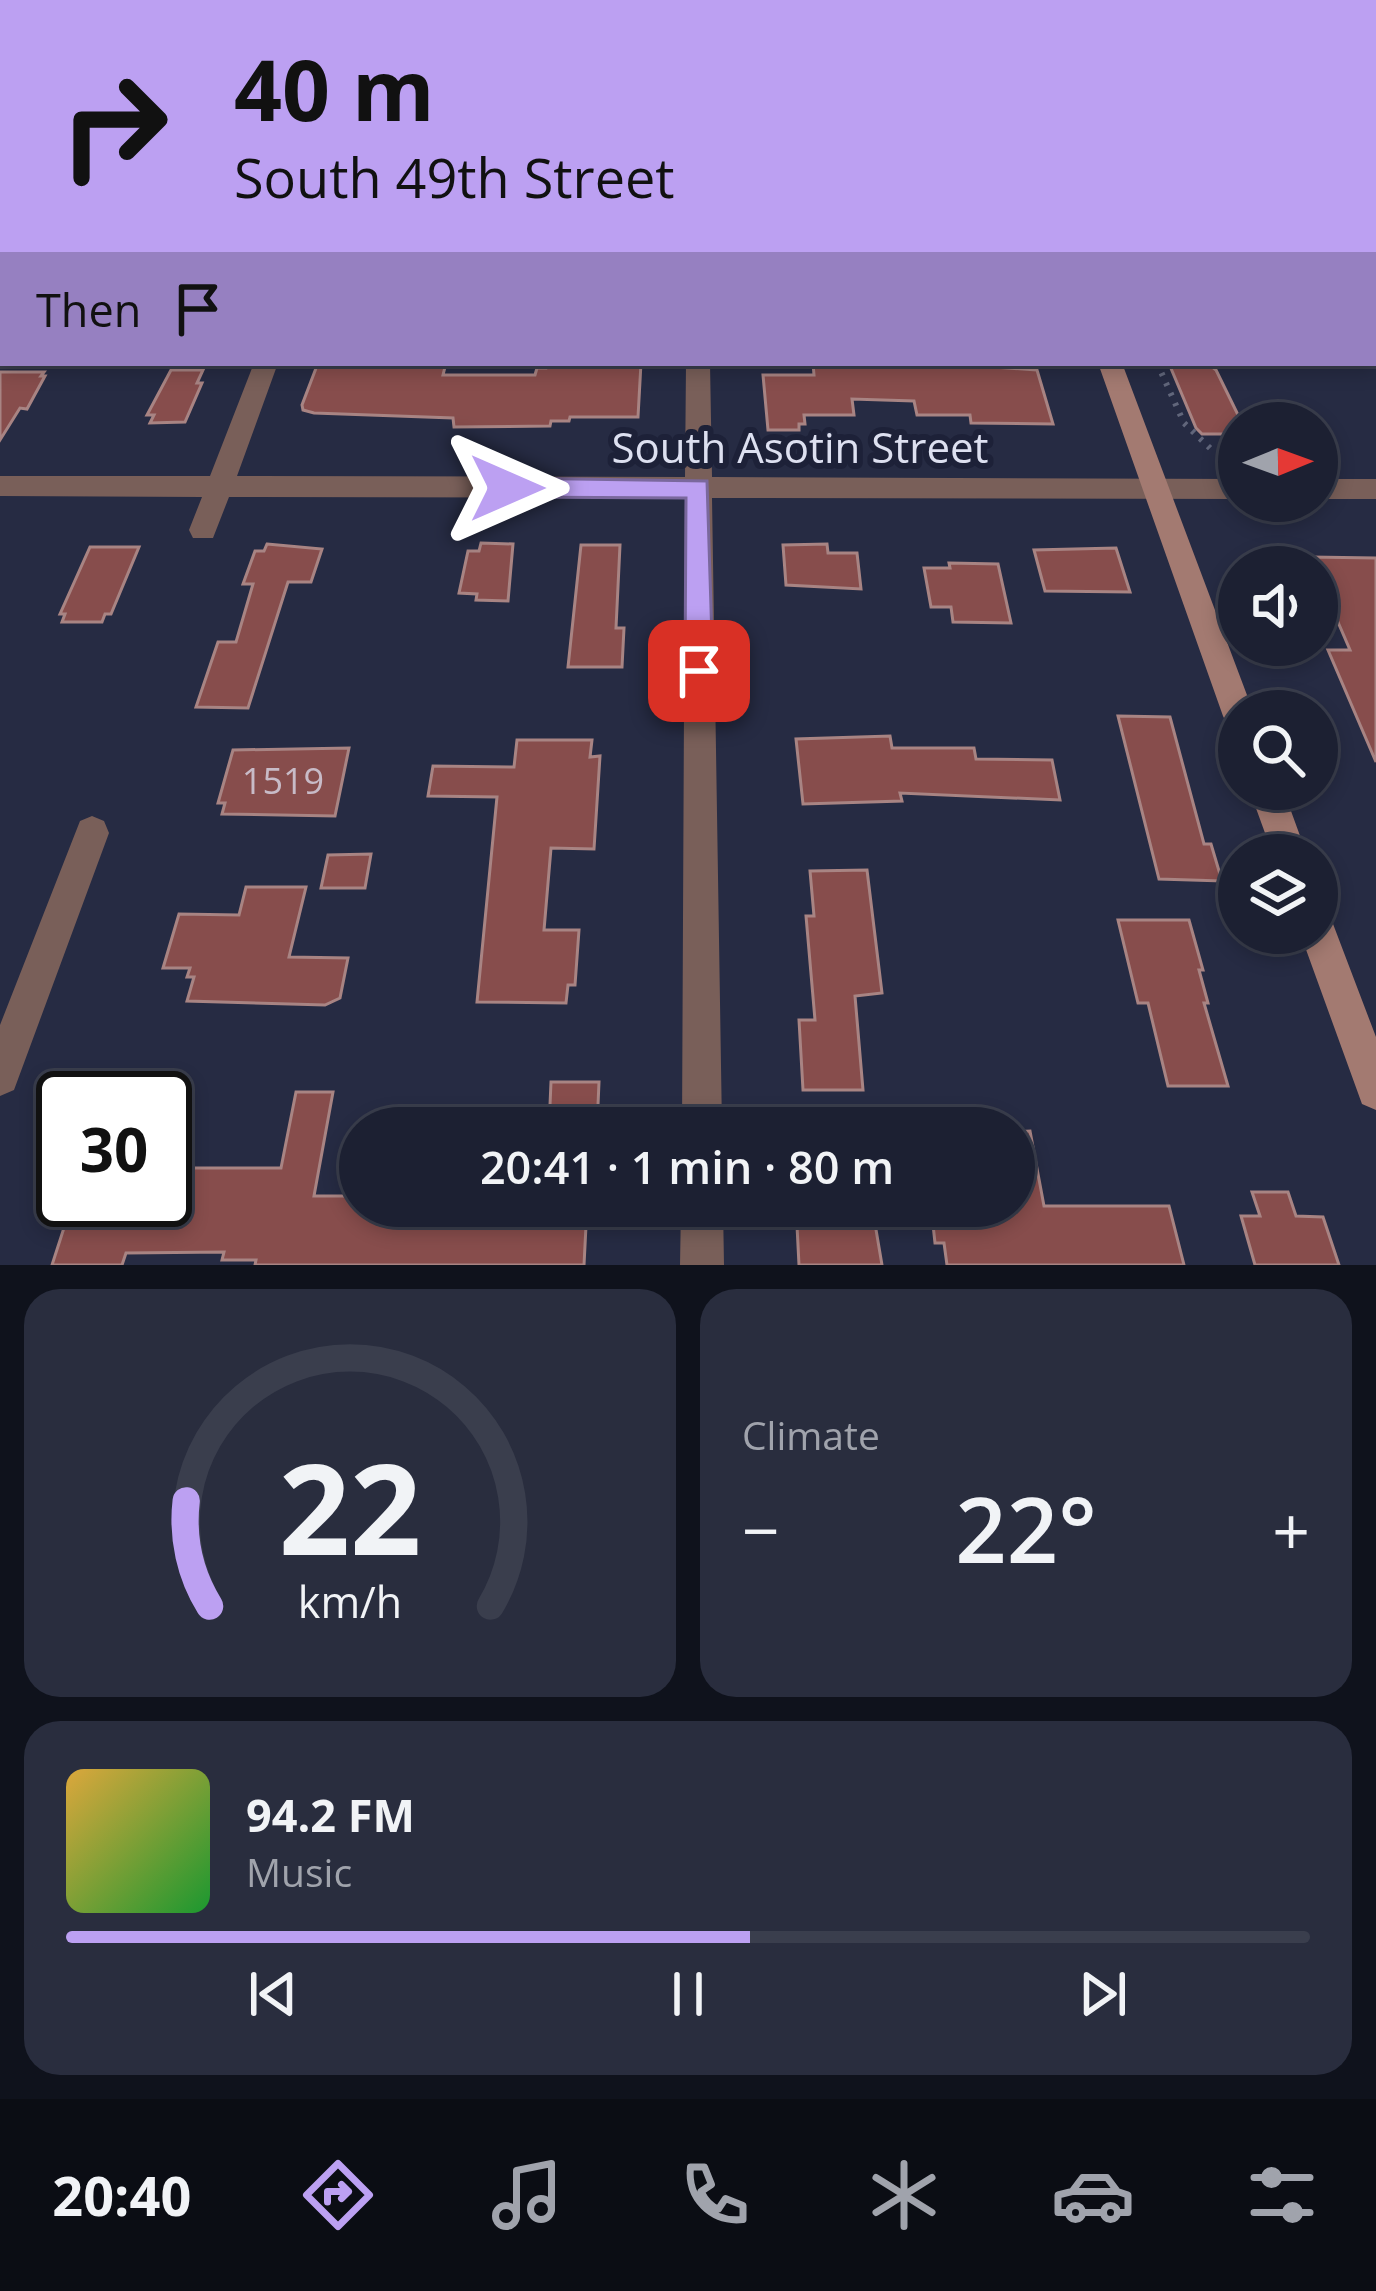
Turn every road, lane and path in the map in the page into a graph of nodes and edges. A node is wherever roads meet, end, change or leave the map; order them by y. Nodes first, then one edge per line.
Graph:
1 (265, 366) edge
2 (698, 366) edge
3 (1111, 366) edge
4 (1158, 366) edge
5 (1213, 451) dead end
6 (0, 486) edge
7 (221, 487) junction
8 (698, 488) junction
9 (1156, 489) junction
10 (1218, 489) edge
11 (1338, 489) edge
12 (1376, 489) edge
13 (203, 530) dead end
14 (1229, 690) edge
15 (92, 833) dead end
16 (1326, 954) edge
17 (0, 1076) edge
18 (1376, 1090) edge
19 (702, 1107) edge
20 (702, 1227) edge
21 (702, 1265) edge

1 - 7 street
2 - 8 street
3 - 9 main road
4 - 5 path
6 - 7 street, South Asotin Street
7 - 8 street, South Asotin Street
7 - 13 street
8 - 9 street, South Asotin Street
8 - 19 street
9 - 10 street, South Asotin Street
9 - 14 main road
11 - 12 street
15 - 17 street
16 - 18 main road
20 - 21 street

